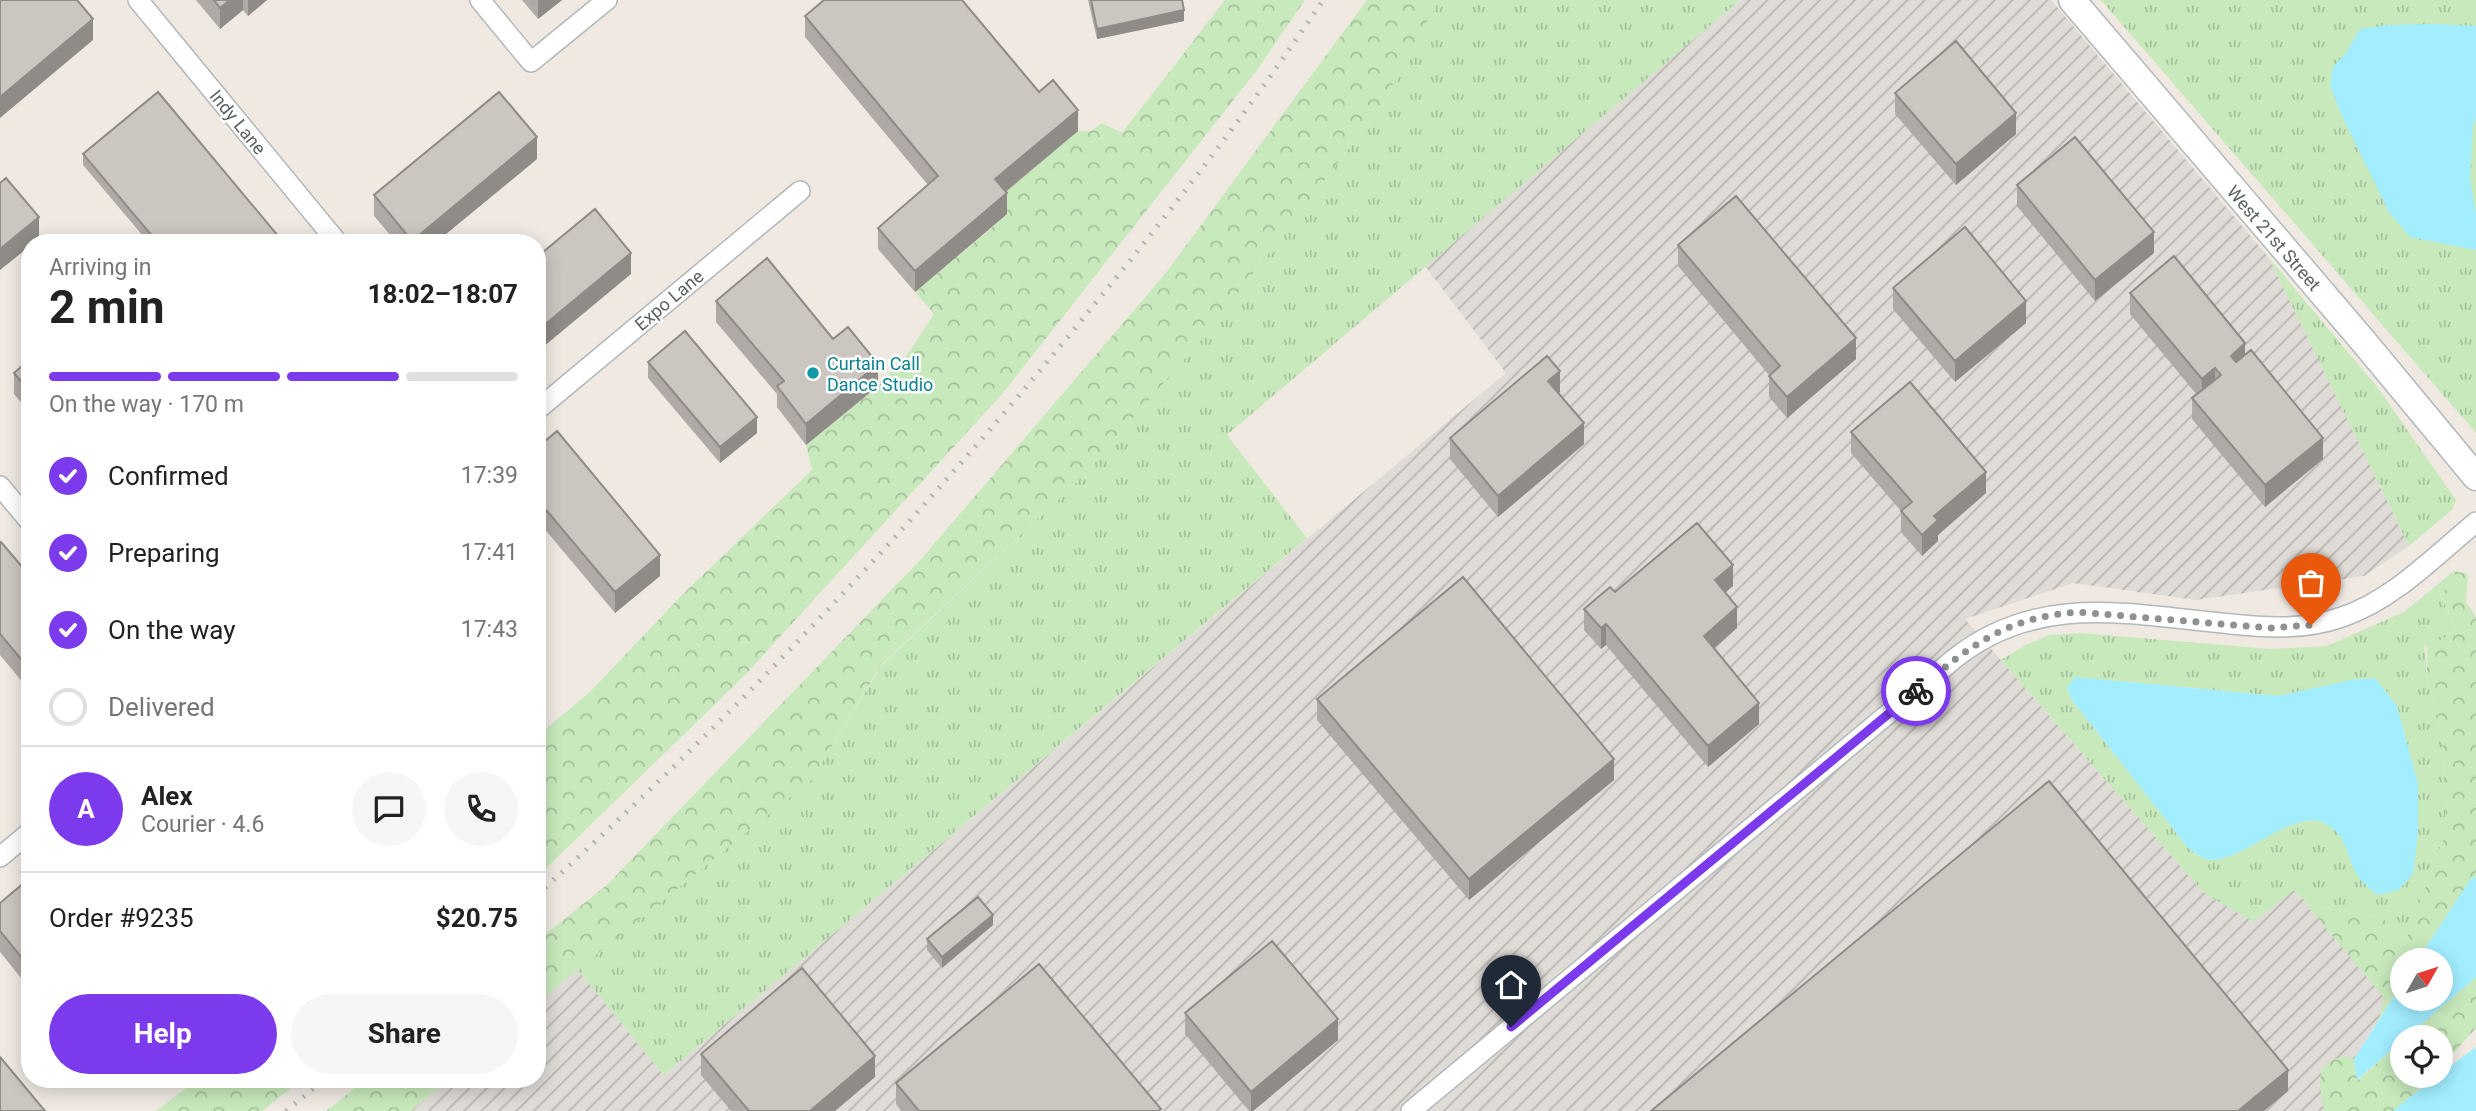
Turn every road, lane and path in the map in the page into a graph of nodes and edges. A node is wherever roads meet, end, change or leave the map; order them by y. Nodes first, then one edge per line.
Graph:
1 (138, 0) edge
2 (480, 0) edge
3 (607, 0) edge
4 (2071, 0) edge
5 (800, 191) dead end
6 (331, 234) edge
7 (546, 403) edge
8 (2476, 477) edge
9 (0, 486) edge
10 (21, 511) edge
11 (2476, 522) edge
12 (21, 840) edge
13 (0, 857) edge
14 (1411, 1111) edge

1 - 6 street, Indy Lane
2 - 3 street
4 - 8 street, West 21st Street
5 - 7 street, Expo Lane
9 - 10 street
11 - 14 street
12 - 13 street

